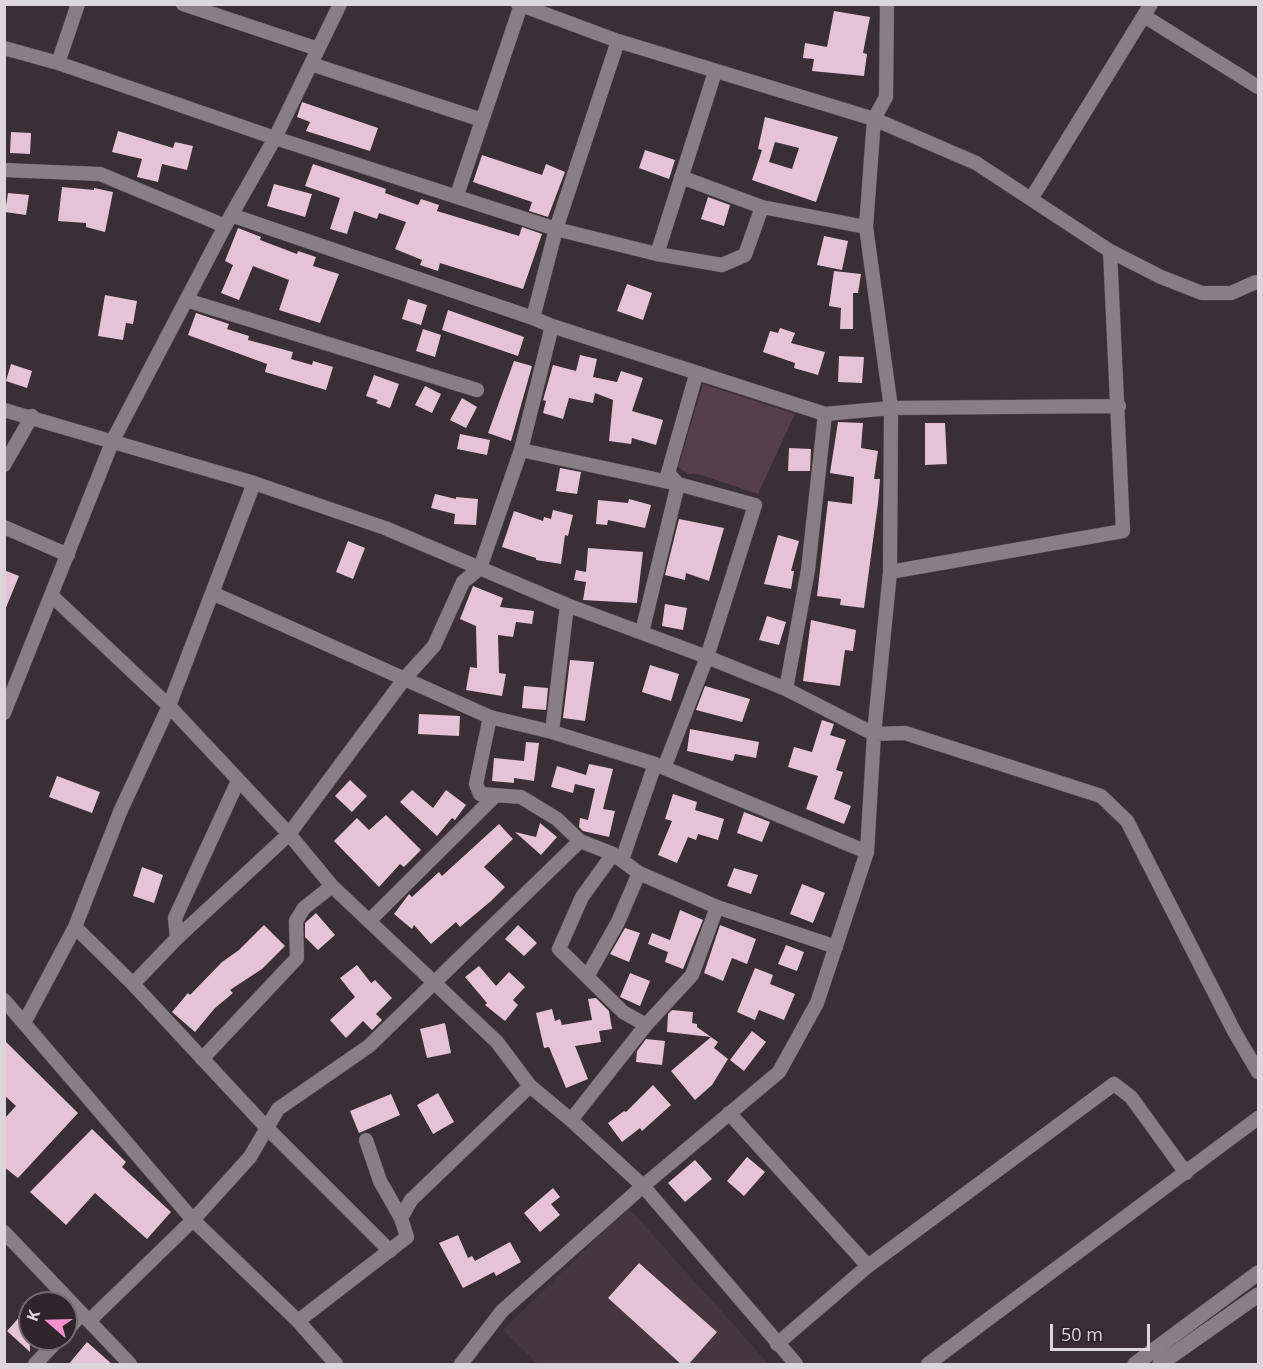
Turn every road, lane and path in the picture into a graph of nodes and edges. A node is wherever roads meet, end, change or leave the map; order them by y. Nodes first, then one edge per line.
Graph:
1 (78, 4) edge
2 (183, 4) edge
3 (340, 4) edge
4 (887, 4) edge
5 (520, 5) edge
6 (1147, 10) edge
7 (618, 40) junction
8 (4, 48) edge
9 (318, 49) junction
10 (58, 63) junction
11 (311, 64) junction
12 (715, 72) junction
13 (1258, 87) edge
14 (482, 120) junction
15 (874, 120) junction
16 (275, 138) junction
17 (4, 170) edge
18 (681, 177) junction
19 (457, 195) junction
20 (1031, 199) junction
21 (762, 207) junction
22 (228, 220) junction
23 (866, 227) junction
24 (556, 229) junction
25 (1110, 250) junction
26 (657, 254) junction
27 (1258, 282) edge
28 (186, 300) junction
29 (533, 318) junction
30 (552, 327) junction
31 (696, 375) junction
32 (477, 390) dead end
33 (1119, 406) junction
34 (891, 408) junction
35 (4, 410) edge
36 (825, 414) junction
37 (32, 416) junction
38 (113, 440) junction
39 (520, 450) junction
40 (4, 465) edge
41 (254, 483) junction
42 (678, 484) junction
43 (4, 527) edge
44 (68, 555) junction
45 (480, 568) junction
46 (890, 572) junction
47 (212, 593) junction
48 (51, 595) junction
49 (567, 606) junction
50 (642, 632) junction
51 (707, 657) junction
52 (405, 678) junction
53 (786, 689) junction
54 (169, 706) junction
55 (4, 713) edge
56 (490, 717) junction
57 (552, 732) junction
58 (874, 734) junction
59 (660, 766) junction
60 (238, 781) junction
61 (494, 797) junction
62 (289, 834) junction
63 (580, 841) junction
64 (867, 852) junction
65 (617, 857) junction
66 (639, 873) junction
67 (332, 886) junction
68 (717, 907) junction
69 (370, 920) junction
70 (75, 927) junction
71 (177, 938) junction
72 (836, 947) junction
73 (588, 975) junction
74 (432, 982) junction
75 (133, 984) junction
76 (4, 1000) edge
77 (24, 1023) junction
78 (646, 1025) junction
79 (202, 1059) junction
80 (1258, 1072) edge
81 (530, 1086) junction
82 (729, 1113) junction
83 (1258, 1118) edge
84 (571, 1120) junction
85 (266, 1127) junction
86 (366, 1140) dead end
87 (1186, 1173) junction
88 (643, 1186) junction
89 (401, 1218) junction
90 (193, 1220) junction
91 (4, 1232) edge
92 (390, 1251) junction
93 (867, 1266) junction
94 (1258, 1273) edge
95 (1258, 1294) edge
96 (86, 1317) junction
97 (298, 1321) junction
98 (78, 1323) edge
99 (777, 1344) junction
100 (48, 1351) edge
101 (35, 1365) edge
102 (130, 1365) edge
103 (336, 1365) edge
104 (461, 1365) edge
105 (796, 1365) edge
106 (928, 1365) edge
107 (1135, 1365) edge
108 (1160, 1365) edge

1 - 10 street
2 - 9 street
3 - 9 street
4 - 15 street
5 - 7 street
5 - 14 street
6 - 13 street
6 - 20 street
7 - 12 street
7 - 24 street
8 - 10 street
9 - 11 street
10 - 16 street
11 - 14 street
11 - 16 street
12 - 15 street
12 - 18 street
14 - 19 street
15 - 20 street
15 - 23 street
16 - 19 street
16 - 22 street
17 - 22 street
18 - 21 street
18 - 26 street
19 - 24 street
20 - 25 street
21 - 23 street
21 - 26 street
22 - 28 street
22 - 29 street
23 - 34 street
24 - 26 street
24 - 29 street
25 - 27 street
25 - 33 street
28 - 32 street
28 - 38 street
29 - 30 street
30 - 31 street
30 - 39 street
31 - 36 street
31 - 42 street
33 - 34 street
33 - 46 street
34 - 36 street
34 - 46 street
35 - 37 street
36 - 53 street
37 - 38 street
37 - 40 street
38 - 41 street
38 - 44 street
39 - 42 street
39 - 45 street
41 - 45 street
41 - 47 street
42 - 50 street
42 - 51 street
43 - 44 street
44 - 48 street
45 - 49 street
45 - 52 street
46 - 58 street
47 - 52 street
47 - 54 street
48 - 54 street
48 - 55 street
49 - 50 street
49 - 57 street
50 - 51 street
51 - 53 street
51 - 59 street
52 - 56 street
52 - 62 street
53 - 58 street
54 - 60 street
54 - 70 street
56 - 57 street
56 - 61 street
57 - 59 street
58 - 64 street
58 - 80 street
59 - 64 street
59 - 65 street
60 - 62 street
60 - 71 street
61 - 63 street
61 - 69 street
62 - 67 street
62 - 71 street
63 - 65 street
63 - 74 street
64 - 72 street
65 - 66 street
65 - 73 street
66 - 68 street
66 - 73 street
67 - 69 street
67 - 79 street
68 - 72 street
68 - 78 street
69 - 74 street
70 - 75 street
70 - 77 street
71 - 75 street
72 - 82 street
73 - 78 street
74 - 81 street
74 - 85 street
75 - 79 street
76 - 77 street
77 - 90 street
78 - 84 street
79 - 85 street
81 - 84 street
81 - 89 street
82 - 88 street
82 - 93 street
83 - 87 street
84 - 88 street
85 - 90 street
85 - 92 street
86 - 89 street
87 - 93 street
87 - 106 street
88 - 99 street
88 - 104 street
89 - 92 street
90 - 96 street
90 - 97 street
91 - 96 street
92 - 97 street
93 - 99 street
94 - 107 street
95 - 108 street
96 - 98 street
96 - 102 street
97 - 103 street
99 - 105 street
100 - 101 street

